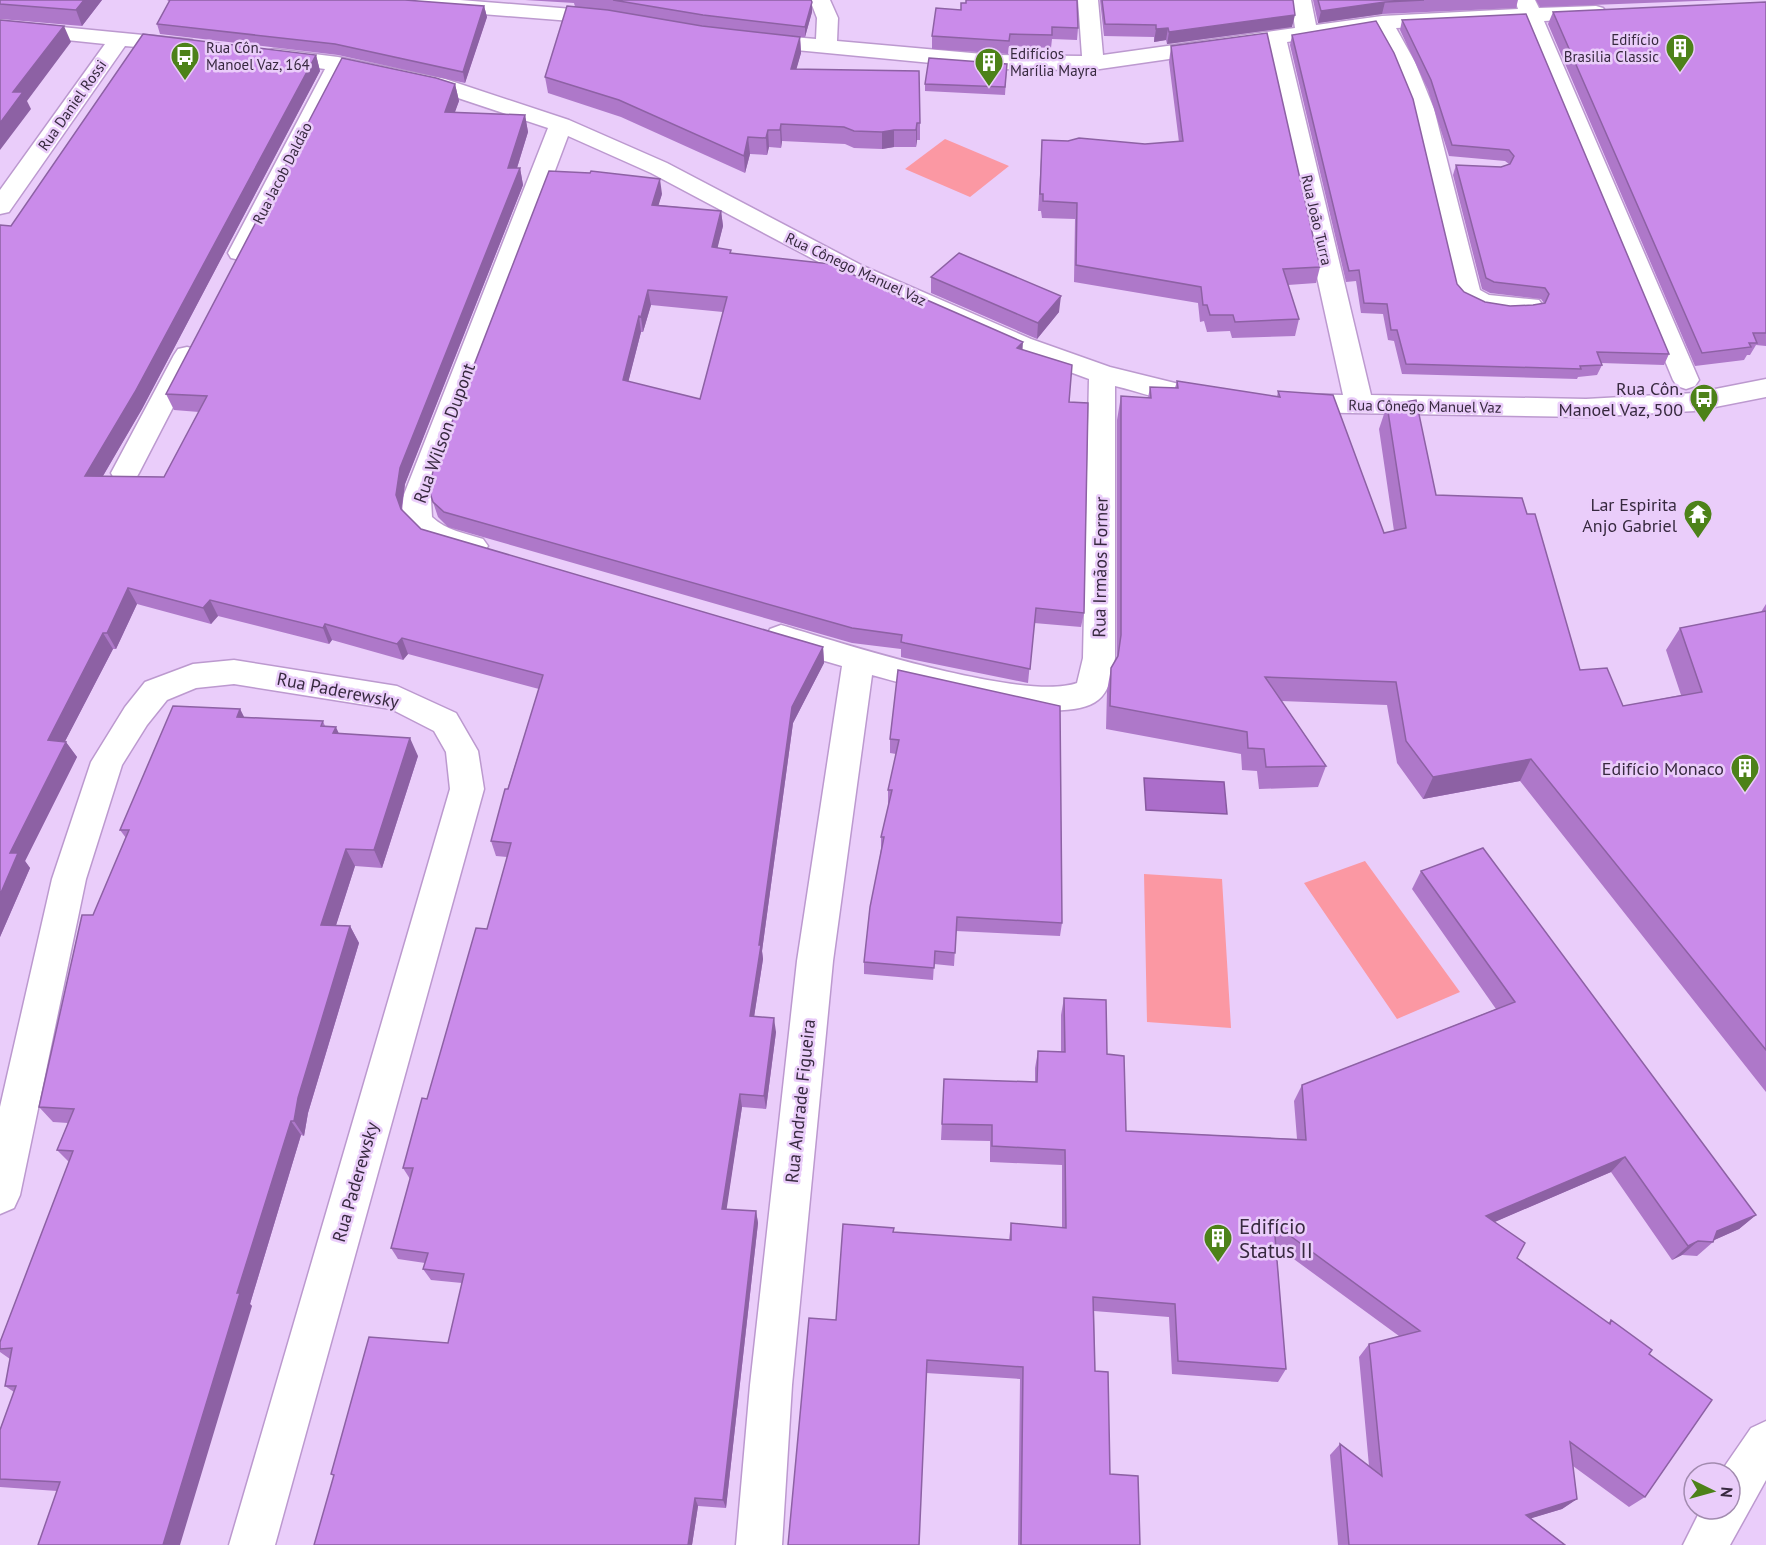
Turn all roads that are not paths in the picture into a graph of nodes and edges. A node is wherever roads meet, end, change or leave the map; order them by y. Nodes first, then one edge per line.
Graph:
1 (381, 0) edge
2 (820, 0) edge
3 (1088, 0) edge
4 (1301, 0) edge
5 (1528, 7) edge
6 (614, 9) edge
7 (1612, 11) edge
8 (634, 22) edge
9 (1382, 22) junction
10 (0, 27) edge
11 (1306, 32) junction
12 (1275, 37) junction
13 (120, 38) junction
14 (737, 38) edge
15 (209, 48) edge
16 (825, 48) junction
17 (256, 54) edge
18 (1093, 63) junction
19 (338, 64) junction
20 (561, 125) junction
21 (0, 170) edge
22 (25, 172) junction
23 (0, 207) edge
24 (229, 274) edge
25 (1530, 306) edge
26 (196, 337) edge
27 (1102, 374) junction
28 (1686, 380) dead end
29 (1766, 388) edge
30 (1222, 398) edge
31 (1266, 403) edge
32 (1359, 404) junction
33 (125, 473) dead end
34 (494, 553) edge
35 (756, 629) edge
36 (859, 659) junction
37 (0, 1195) edge
38 (1766, 1443) edge
39 (1742, 1477) edge
40 (1719, 1521) edge
41 (252, 1545) edge
42 (759, 1545) edge
43 (1706, 1545) edge

1 - 6 street
2 - 16 street
3 - 18 street
4 - 11 street
5 - 7 street
5 - 9 street
5 - 28 street
6 - 8 street
9 - 11 street
9 - 25 street
10 - 13 street
11 - 12 street
12 - 18 street
12 - 32 street, Rua João Turra
13 - 15 street
13 - 22 street, Rua Daniel Rossi
14 - 16 street
16 - 18 street
17 - 19 street, Rua Cônego Manuel Vaz
19 - 20 street, Rua Cônego Manuel Vaz
19 - 24 street, Rua Jacob Daldão
20 - 27 street, Rua Cônego Manuel Vaz
20 - 34 street, Rua Wilson Dupont
21 - 22 street
22 - 23 street, Rua Daniel Rossi
26 - 33 street
27 - 30 street, Rua Cônego Manuel Vaz
27 - 36 street, Rua Irmãos Forner
29 - 32 street, Rua Cônego Manuel Vaz
31 - 32 street, Rua Cônego Manuel Vaz
35 - 36 street
36 - 42 street, Rua Andrade Figueira
37 - 41 street, Rua Paderewsky
38 - 39 street
40 - 43 street

